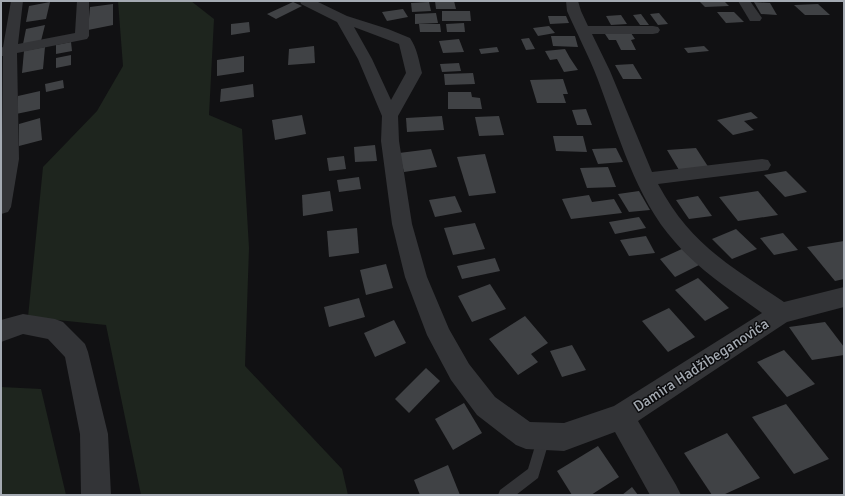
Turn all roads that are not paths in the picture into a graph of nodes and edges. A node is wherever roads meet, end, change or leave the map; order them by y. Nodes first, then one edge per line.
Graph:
1 (17, 1) edge
2 (83, 1) edge
3 (306, 1) edge
4 (572, 1) edge
5 (744, 1) edge
6 (755, 18) dead end
7 (342, 19) junction
8 (582, 30) junction
9 (652, 30) dead end
10 (6, 51) edge
11 (390, 116) junction
12 (762, 165) dead end
13 (645, 179) junction
14 (1, 206) edge
15 (844, 297) edge
16 (781, 313) junction
17 (1, 331) edge
18 (621, 417) junction
19 (544, 436) junction
20 (96, 495) edge
21 (505, 495) edge
22 (666, 495) edge

1 - 10 street
2 - 10 street
3 - 7 street, Damira Hadžibeganovića
4 - 8 street, Damira Hadžibeganovića
5 - 6 street
7 - 11 street, Damira Hadžibeganovića
7 - 11 street, Damira Hadžibeganovića
8 - 9 street
8 - 13 street, Damira Hadžibeganovića
10 - 14 street
11 - 19 street, Damira Hadžibeganovića
12 - 13 street
13 - 16 street, Damira Hadžibeganovića
15 - 16 street, Damira Hadžibeganovića
16 - 18 street, Damira Hadžibeganovića
17 - 20 street
18 - 19 street, Damira Hadžibeganovića
18 - 22 street, Damira Hadžibeganovića
19 - 21 lane

